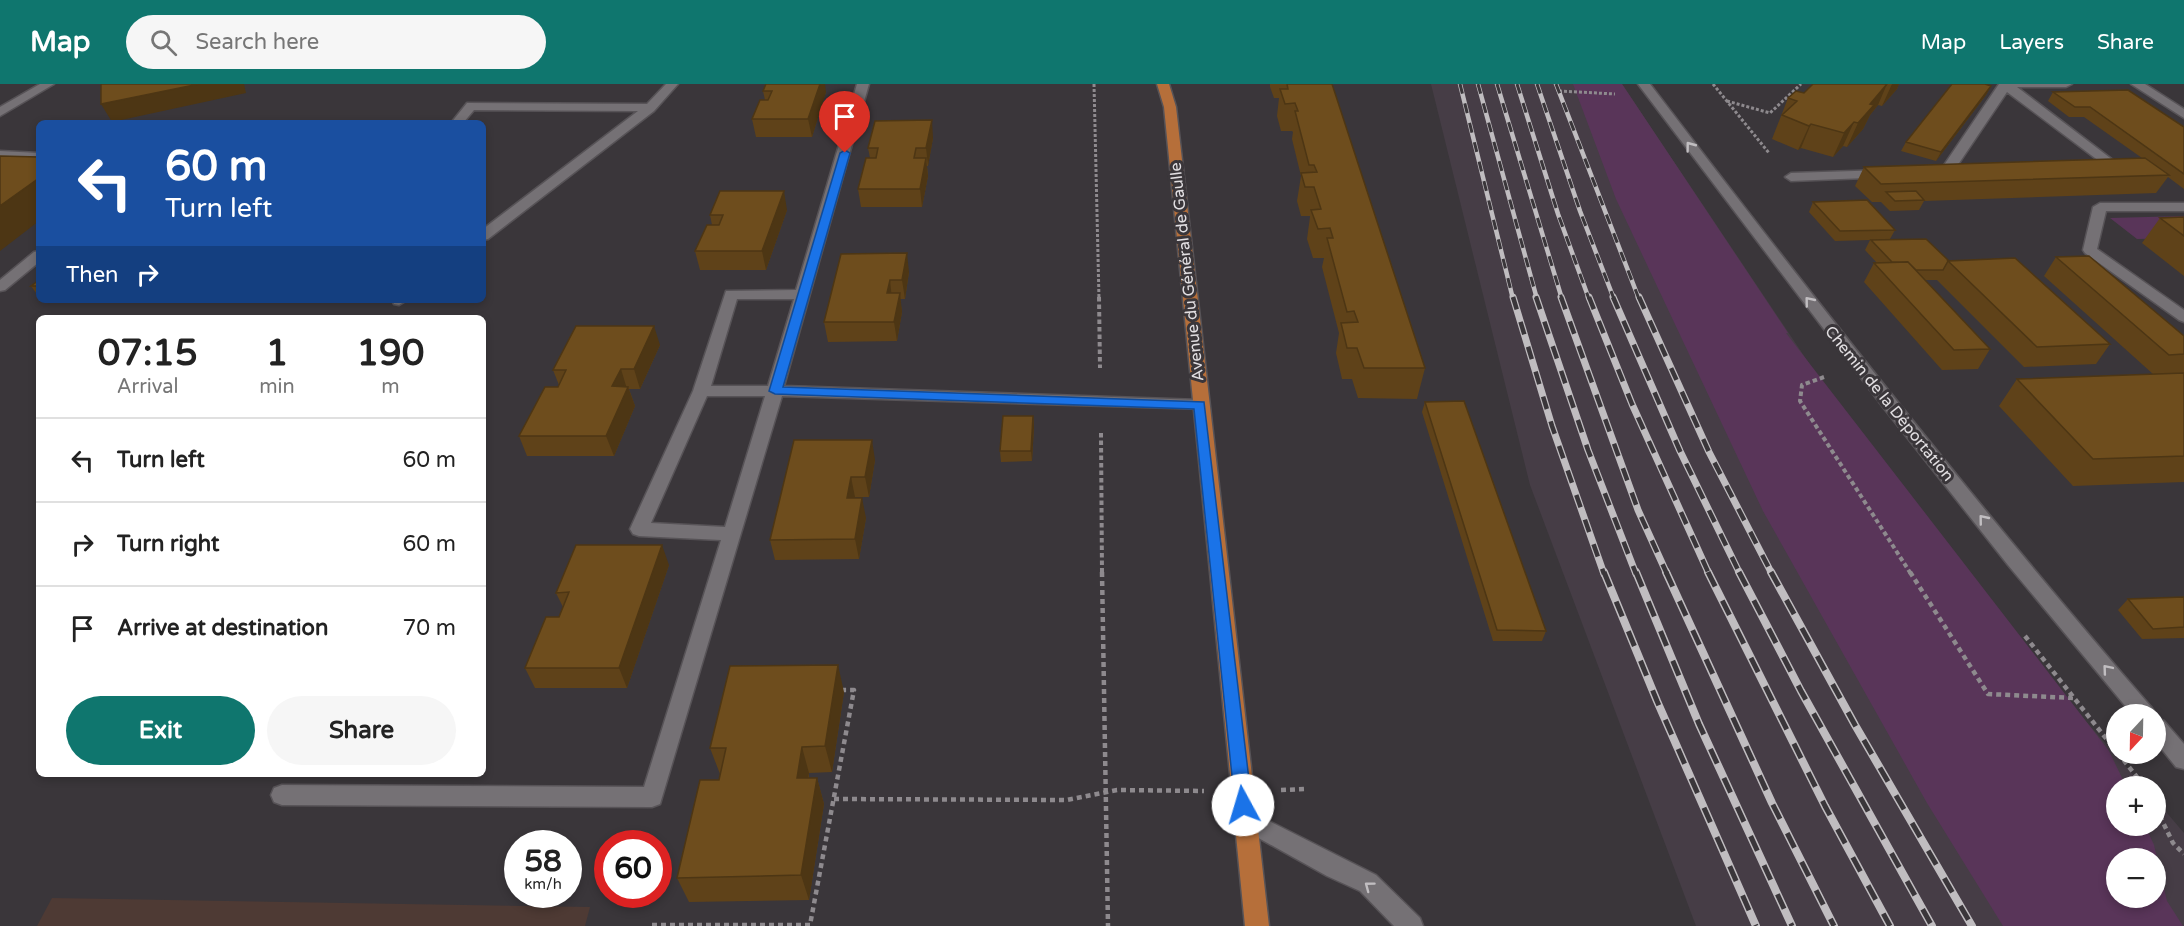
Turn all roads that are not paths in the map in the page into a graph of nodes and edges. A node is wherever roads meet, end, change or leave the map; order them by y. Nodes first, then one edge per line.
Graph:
1 (48, 84) edge
2 (672, 84) edge
3 (863, 84) edge
4 (1162, 84) edge
5 (2006, 84) edge
6 (2066, 84) edge
7 (2137, 84) edge
8 (1648, 90) edge
9 (650, 108) junction
10 (2181, 109) edge
11 (0, 112) edge
12 (459, 120) edge
13 (0, 155) edge
14 (36, 157) edge
15 (2093, 168) edge
16 (1899, 173) edge
17 (1923, 173) edge
18 (1791, 177) road end
19 (2184, 207) edge
20 (486, 234) edge
21 (36, 257) edge
22 (0, 287) edge
23 (804, 295) junction
24 (2184, 318) edge
25 (701, 391) junction
26 (775, 391) junction
27 (1200, 405) junction
28 (732, 534) junction
29 (2136, 704) edge
30 (2166, 739) edge
31 (2184, 760) edge
32 (282, 795) dead end
33 (1245, 819) junction
34 (1257, 926) edge
35 (1411, 926) edge

1 - 11 street
2 - 9 street
3 - 23 street
4 - 27 main road, Avenue du Général de Gaulle
5 - 6 street
5 - 15 street
5 - 17 street
7 - 10 street
29 -> 8 street, Chemin de la Déportation
9 - 12 street
9 - 20 street
13 - 14 street
16 - 18 street
19 - 24 street
21 - 22 street
23 - 25 street
23 - 26 street
25 - 26 street
25 - 28 street
26 - 27 street
26 - 28 street
27 - 33 main road, Avenue du Général de Gaulle
28 - 32 street
30 - 31 street
33 - 34 main road, Avenue du Général de Gaulle
35 -> 33 street

